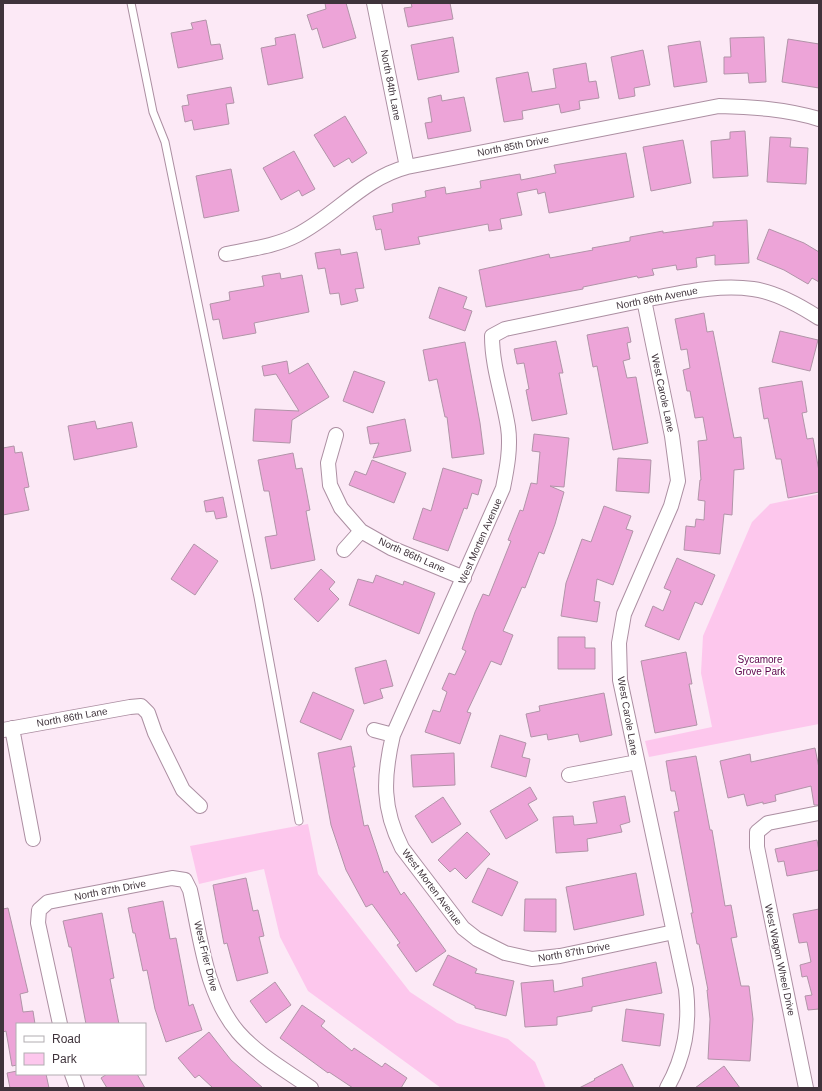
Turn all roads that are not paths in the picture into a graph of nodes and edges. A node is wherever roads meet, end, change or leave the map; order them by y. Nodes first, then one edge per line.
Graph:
1 (131, 3) edge
2 (374, 3) edge
3 (819, 119) edge
4 (407, 167) junction
5 (226, 254) dead end
6 (644, 300) junction
7 (819, 318) edge
8 (492, 336) joint
9 (336, 435) dead end
10 (361, 531) junction
11 (344, 550) dead end
12 (464, 578) junction
13 (7, 729) edge
14 (374, 730) dead end
15 (393, 735) junction
16 (637, 762) junction
17 (568, 775) dead end
18 (200, 806) dead end
19 (819, 813) edge
20 (299, 821) dead end
21 (33, 839) dead end
22 (185, 880) joint
23 (674, 932) junction
24 (477, 940) joint
25 (60, 1023) edge
26 (72, 1075) edge
27 (77, 1088) edge
28 (311, 1088) edge
29 (667, 1088) edge
30 (806, 1088) edge

1 - 20 lane
2 - 4 street, North 84th Lane
3 - 4 street, North 85th Drive
4 - 5 street, North 85th Drive
6 - 7 street, North 86th Avenue
6 - 8 street, North 86th Avenue
6 - 16 street, West Carole Lane
8 - 12 street, West Morten Avenue
9 - 10 street, North 86th Lane
10 - 11 street
10 - 12 street, North 86th Lane
12 - 15 street, West Morten Avenue
13 - 18 street, North 86th Lane
13 - 21 street
14 - 15 street
15 - 24 street, West Morten Avenue
16 - 17 street
16 - 23 street, West Carole Lane
19 - 30 street, West Wagon Wheel Drive
22 - 25 street, North 87th Drive
22 - 28 street, West Frier Drive
23 - 24 street, North 87th Drive
23 - 29 street, West Carole Lane
26 - 27 street

